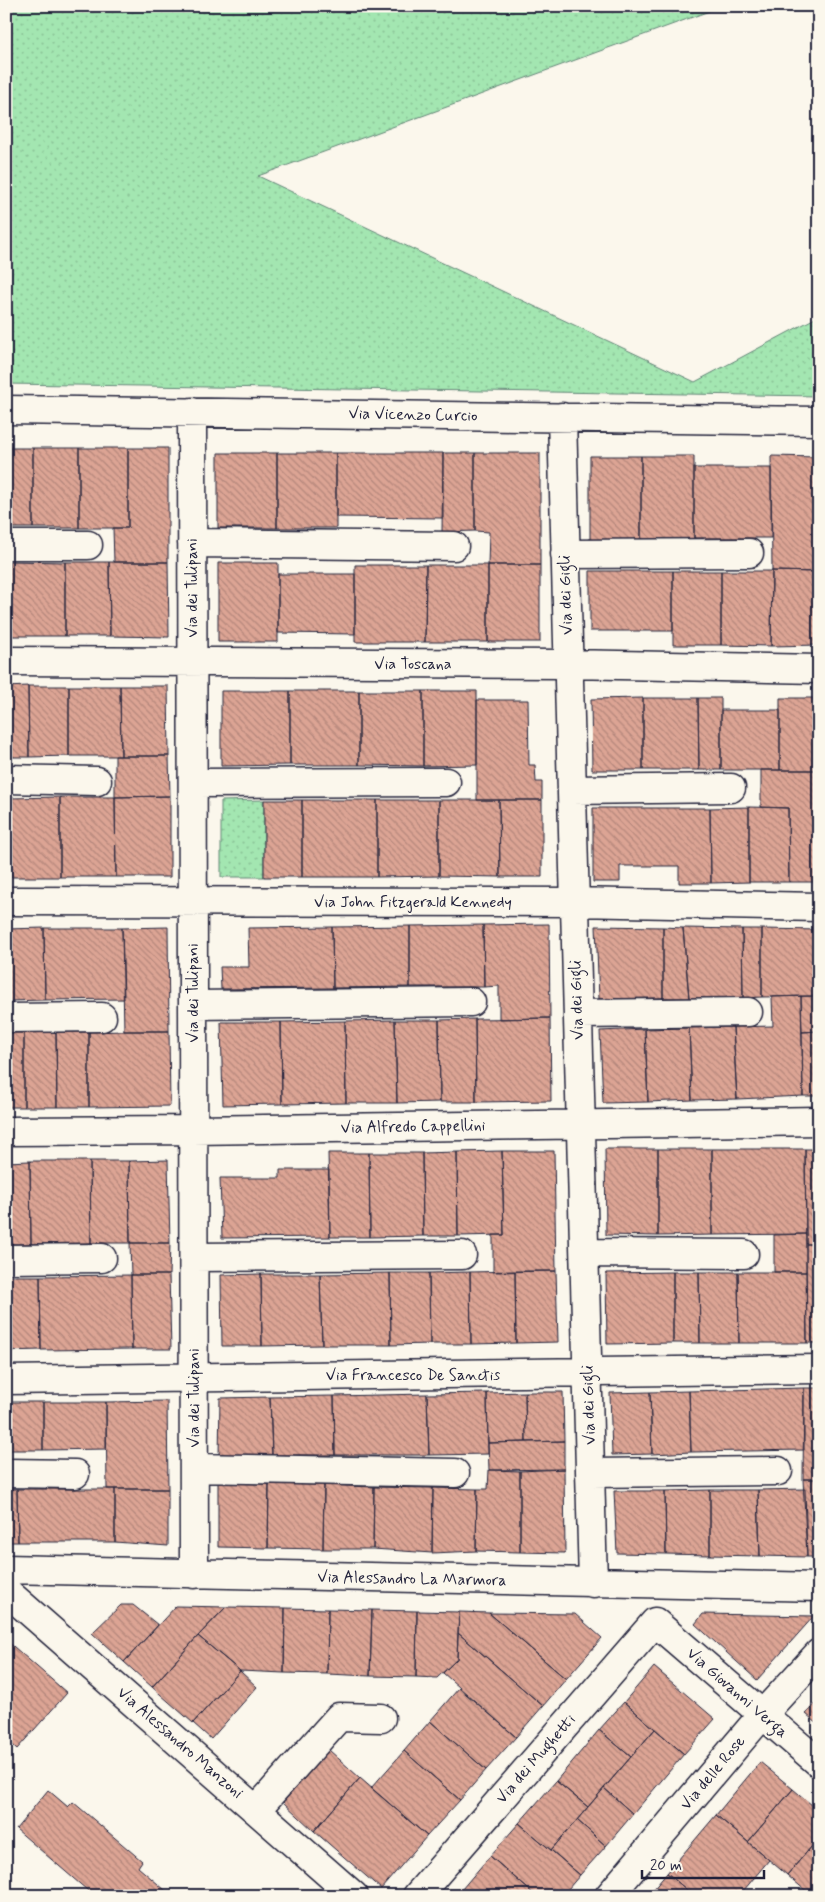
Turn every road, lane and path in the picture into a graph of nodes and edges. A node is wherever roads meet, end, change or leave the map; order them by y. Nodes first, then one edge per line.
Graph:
1 (6, 410) edge
2 (192, 412) junction
3 (562, 418) junction
4 (819, 421) edge
5 (192, 543) junction
6 (6, 545) edge
7 (88, 545) dead end
8 (454, 546) dead end
9 (749, 553) dead end
10 (565, 554) junction
11 (6, 661) edge
12 (193, 662) junction
13 (568, 664) junction
14 (819, 670) edge
15 (6, 779) edge
16 (98, 781) dead end
17 (446, 782) dead end
18 (193, 783) junction
19 (731, 788) dead end
20 (572, 790) junction
21 (6, 901) edge
22 (192, 902) junction
23 (574, 902) junction
24 (819, 907) edge
25 (471, 1002) dead end
26 (193, 1005) junction
27 (748, 1012) dead end
28 (578, 1014) junction
29 (102, 1017) dead end
30 (6, 1018) edge
31 (819, 1121) edge
32 (581, 1125) junction
33 (193, 1130) junction
34 (6, 1131) edge
35 (585, 1253) junction
36 (744, 1254) dead end
37 (462, 1255) dead end
38 (194, 1257) junction
39 (102, 1258) dead end
40 (6, 1259) edge
41 (819, 1368) edge
42 (588, 1374) junction
43 (194, 1376) junction
44 (6, 1380) edge
45 (194, 1468) junction
46 (778, 1471) dead end
47 (6, 1473) edge
48 (455, 1473) dead end
49 (591, 1473) junction
50 (75, 1474) dead end
51 (6, 1569) edge
52 (194, 1574) junction
53 (594, 1583) junction
54 (655, 1584) junction
55 (819, 1587) edge
56 (6, 1591) edge
57 (654, 1622) junction
58 (819, 1652) edge
59 (762, 1715) junction
60 (381, 1718) dead end
61 (819, 1763) edge
62 (256, 1810) junction
63 (354, 1896) edge
64 (417, 1896) edge
65 (609, 1896) edge

1 - 2 street, Via Vicenzo Curcio
2 - 3 street, Via Vicenzo Curcio
2 - 5 street, Via dei Tulipani
3 - 4 street, Via Vicenzo Curcio
3 - 10 street, Via dei Gigli
5 - 8 street
5 - 12 street, Via dei Tulipani
6 - 7 street
9 - 10 street
10 - 13 street, Via dei Gigli
11 - 12 street, Via Toscana
12 - 13 street, Via Toscana
12 - 18 street, Via dei Tulipani
13 - 14 street, Via Toscana
13 - 20 street, Via dei Gigli
15 - 16 street
17 - 18 street
18 - 22 street, Via dei Tulipani
19 - 20 street
20 - 23 street, Via dei Gigli
21 - 22 street, Via John Fitzgerald Kennedy
22 - 23 street, Via John Fitzgerald Kennedy
22 - 26 street, Via dei Tulipani
23 - 24 street, Via John Fitzgerald Kennedy
23 - 28 street, Via dei Gigli
25 - 26 street
26 - 33 street, Via dei Tulipani
27 - 28 street
28 - 32 street, Via dei Gigli
29 - 30 street
31 - 32 street, Via Alfredo Cappellini
32 - 33 street, Via Alfredo Cappellini
32 - 35 street, Via dei Gigli
33 - 34 street, Via Alfredo Cappellini
33 - 38 street, Via dei Tulipani
35 - 36 street
35 - 42 street, Via dei Gigli
37 - 38 street
38 - 43 street, Via dei Tulipani
39 - 40 street
41 - 42 street, Via Francesco De Sanctis
42 - 43 street, Via Francesco De Sanctis
42 - 49 street, Via dei Gigli
43 - 44 street, Via Francesco De Sanctis
43 - 45 street, Via dei Tulipani
45 - 48 street
45 - 52 street, Via dei Tulipani
46 - 49 street
47 - 50 street
49 - 53 street, Via dei Gigli
51 - 52 street, Via Alessandro La Marmora
52 - 53 street, Via Alessandro La Marmora
53 - 54 street, Via Alessandro La Marmora
54 - 55 street, Via Alessandro La Marmora
54 - 57 street
56 - 62 street, Via Alessandro Manzoni
57 - 59 street, Via Giovanni Verga
57 - 64 street, Via dei Mughetti
58 - 59 street, Via delle Rose
59 - 61 street, Via Giovanni Verga
59 - 65 street, Via delle Rose
60 - 62 street
62 - 63 street, Via Alessandro Manzoni

